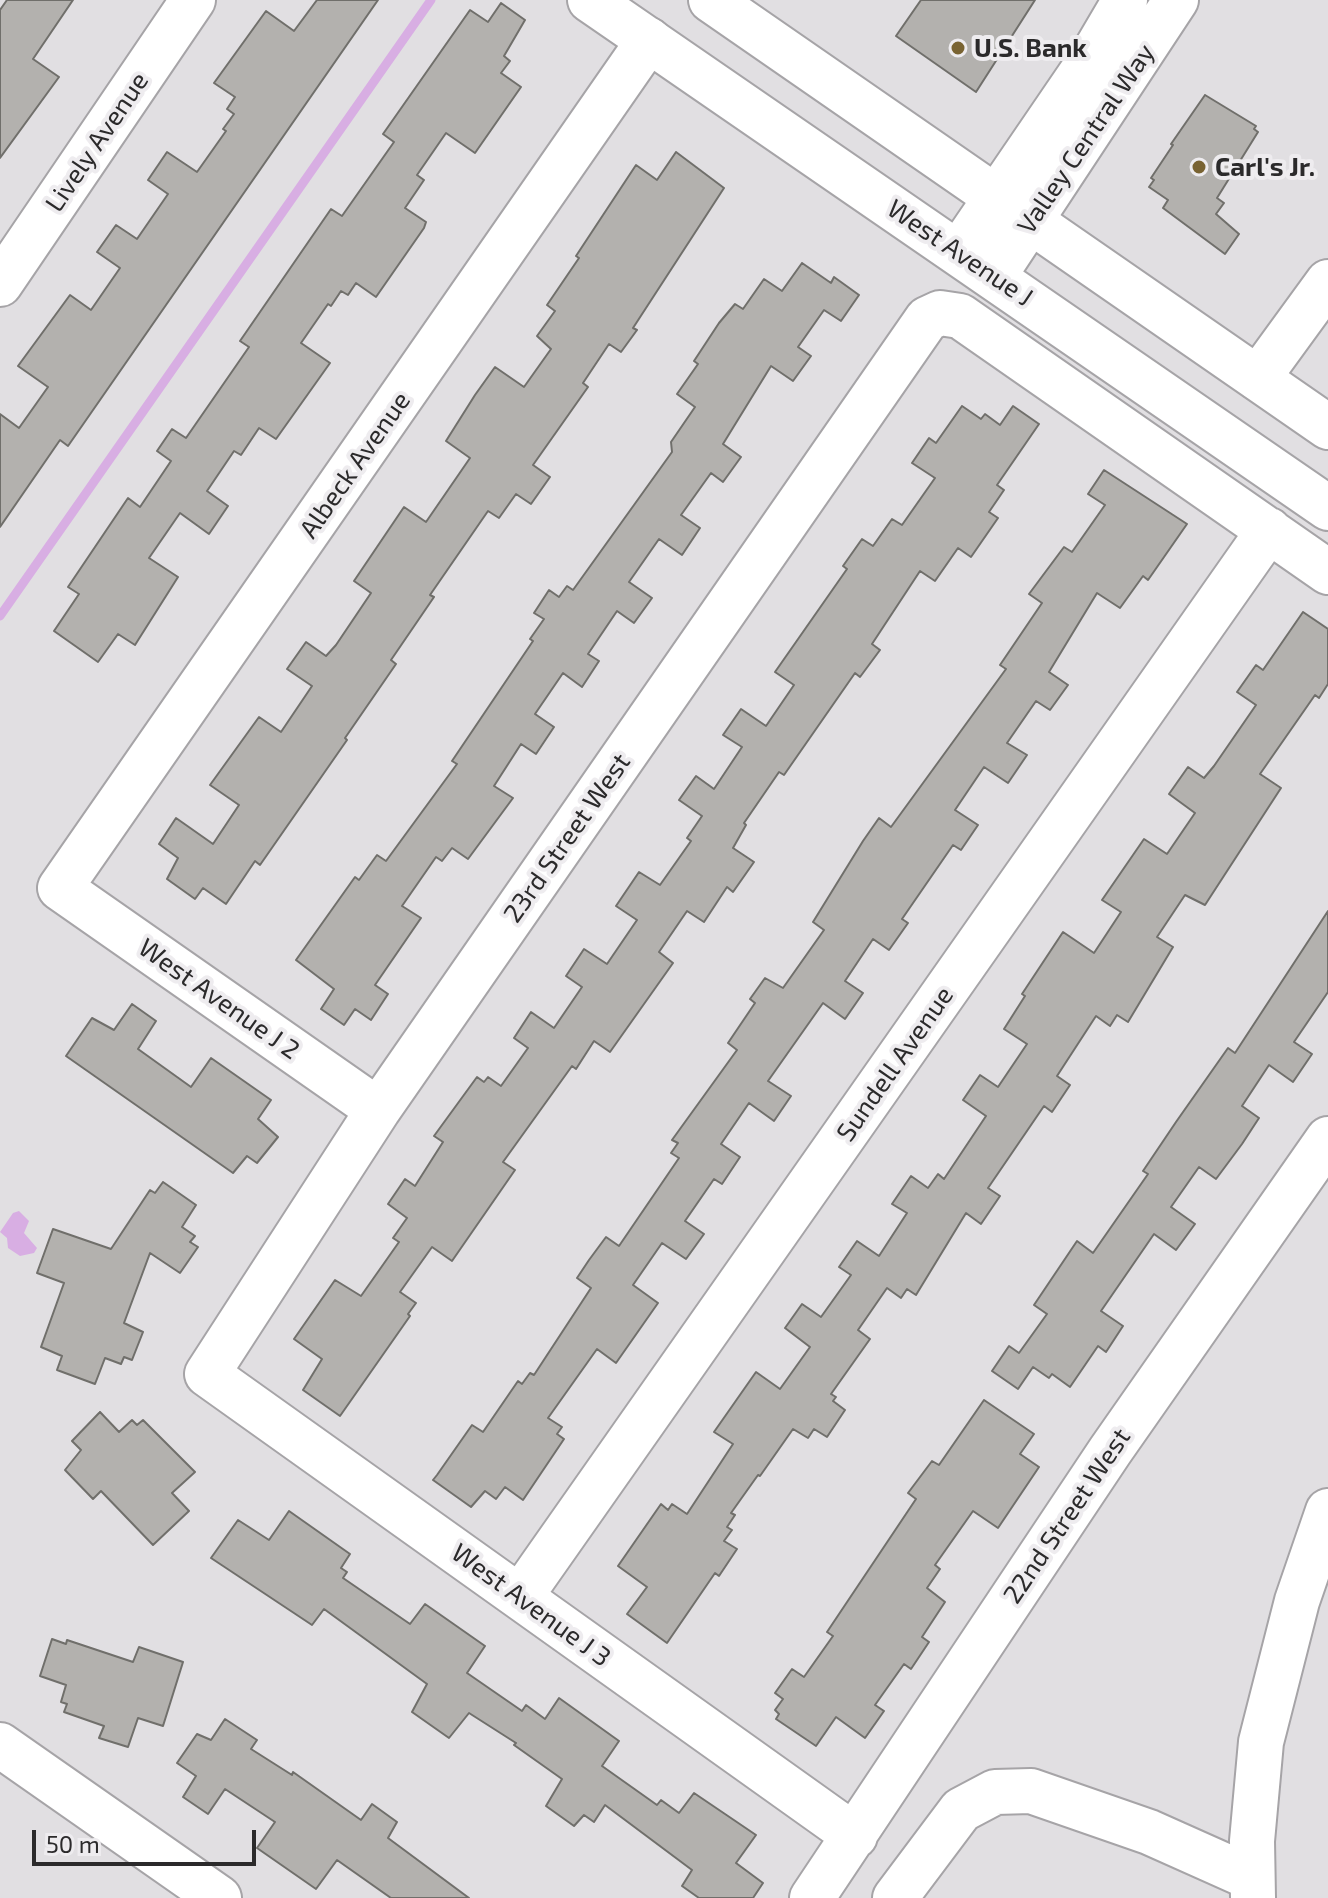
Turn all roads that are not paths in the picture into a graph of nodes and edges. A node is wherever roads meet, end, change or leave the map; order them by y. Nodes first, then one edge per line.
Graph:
1 (193, 0) edge
2 (590, 0) edge
3 (711, 0) edge
4 (1125, 0) edge
5 (1176, 0) edge
6 (649, 40) junction
7 (1014, 209) junction
8 (959, 252) junction
9 (994, 276) junction
10 (1328, 282) edge
11 (0, 284) edge
12 (940, 313) joint
13 (1258, 378) junction
14 (1328, 427) edge
15 (1328, 508) edge
16 (1269, 530) junction
17 (1328, 572) edge
18 (60, 888) joint
19 (378, 1110) junction
20 (1328, 1139) edge
21 (207, 1374) joint
22 (1328, 1511) edge
23 (520, 1597) junction
24 (0, 1745) edge
25 (855, 1836) junction
26 (1252, 1888) edge
27 (219, 1898) edge
28 (812, 1898) edge
29 (895, 1898) edge

1 - 11 street, Lively Avenue
2 - 6 street, West Avenue J
3 - 7 street
4 - 7 street, Valley Central Way
5 - 7 street, Valley Central Way
6 - 8 street, West Avenue J
6 - 18 street, Albeck Avenue
7 - 8 street, Valley Central Way
7 - 9 street, Valley Central Way
7 - 13 street
8 - 9 street, West Avenue J
9 - 15 street, West Avenue J
10 - 13 street
12 - 16 street, West Avenue J
12 - 19 street, 23rd Street West
13 - 14 street
16 - 17 street, West Avenue J
16 - 23 street, Sundell Avenue
18 - 19 street, West Avenue J 2
19 - 21 street, 23rd Street West
20 - 25 street, 22nd Street West
21 - 23 street, West Avenue J 3
22 - 26 street
23 - 25 street, West Avenue J 3
24 - 27 street
25 - 28 street, 22nd Street West
26 - 29 street

